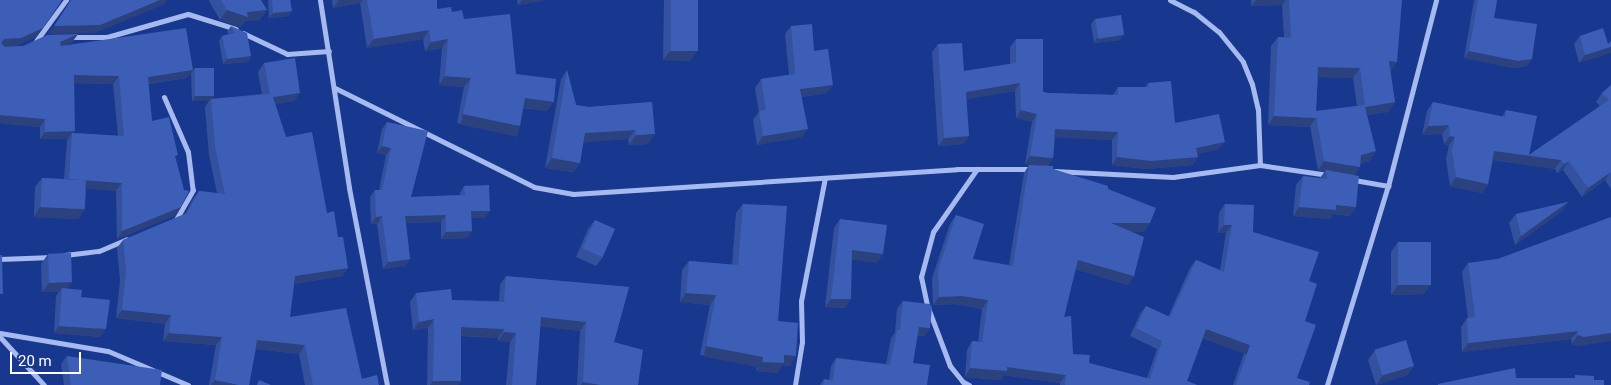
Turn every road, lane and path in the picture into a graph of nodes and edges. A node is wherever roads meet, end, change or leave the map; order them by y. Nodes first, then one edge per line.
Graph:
1 (66, 0) edge
2 (320, 0) edge
3 (1170, 0) edge
4 (1436, 0) edge
5 (64, 38) edge
6 (40, 39) junction
7 (48, 39) edge
8 (32, 43) edge
9 (329, 51) junction
10 (336, 88) junction
11 (164, 97) dead end
12 (1260, 164) junction
13 (977, 168) junction
14 (1335, 176) edge
15 (825, 178) junction
16 (1344, 178) edge
17 (1388, 186) junction
18 (170, 222) edge
19 (134, 236) edge
20 (0, 258) edge
21 (0, 333) edge
22 (0, 337) edge
23 (44, 385) edge
24 (188, 385) edge
25 (387, 385) edge
26 (795, 385) edge
27 (969, 385) edge
28 (1327, 385) edge

1 - 6 street
2 - 9 street
3 - 12 street
4 - 17 street
5 - 9 street
6 - 7 street
6 - 8 street
9 - 10 street
10 - 15 street
10 - 25 street
11 - 18 street
12 - 13 street
12 - 14 street
13 - 15 street
13 - 27 street
15 - 26 street
16 - 17 street
17 - 28 street
19 - 20 street
21 - 24 street
22 - 23 street

